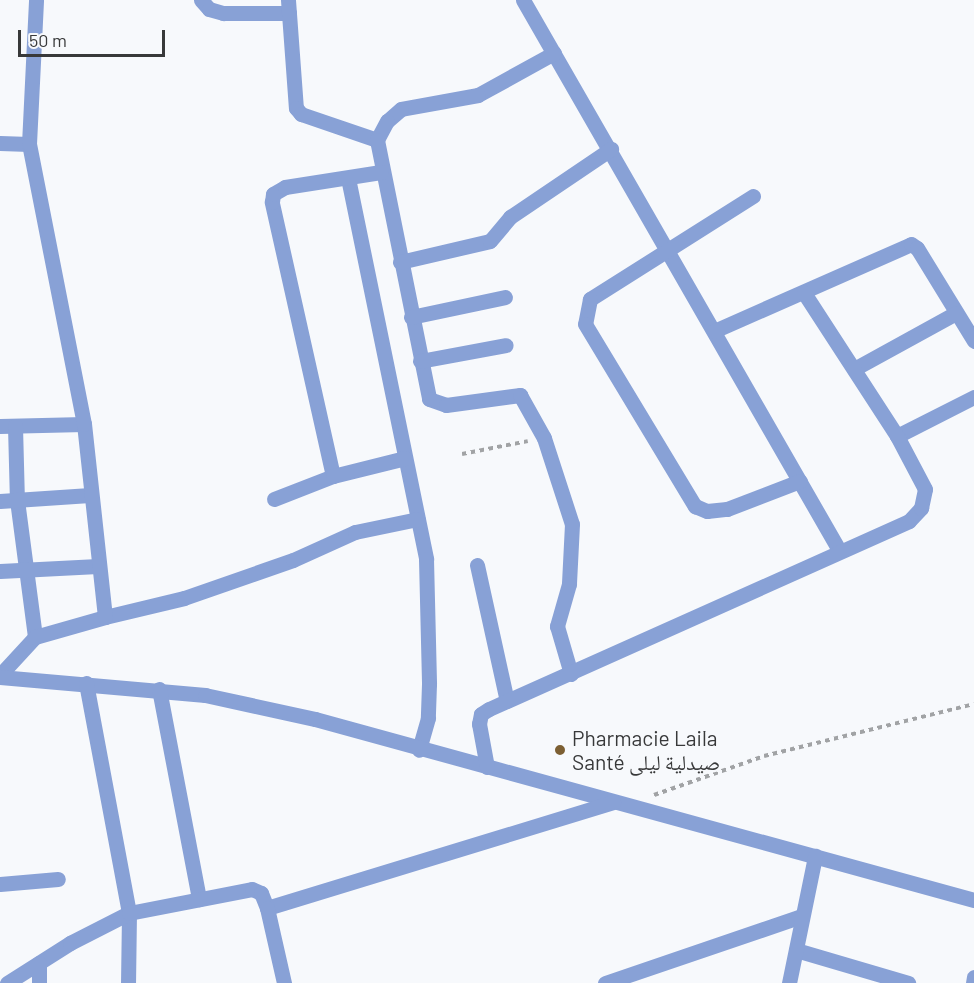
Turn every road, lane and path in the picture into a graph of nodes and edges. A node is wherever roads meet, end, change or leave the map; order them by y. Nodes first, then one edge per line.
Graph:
1 (36, 0) edge
2 (201, 0) edge
3 (522, 0) edge
4 (288, 7) edge
5 (554, 53) junction
6 (377, 140) junction
7 (0, 143) edge
8 (29, 144) junction
9 (611, 149) junction
10 (381, 172) junction
11 (348, 177) junction
12 (753, 196) dead end
13 (667, 248) junction
14 (400, 262) junction
15 (804, 293) junction
16 (505, 297) dead end
17 (956, 313) junction
18 (411, 317) junction
19 (714, 332) junction
20 (974, 341) edge
21 (506, 345) dead end
22 (420, 361) junction
23 (854, 369) junction
24 (974, 397) edge
25 (84, 424) junction
26 (8, 426) edge
27 (897, 435) junction
28 (544, 438) junction
29 (462, 454) dead end
30 (405, 458) junction
31 (333, 476) junction
32 (800, 482) junction
33 (90, 495) junction
34 (274, 498) dead end
35 (17, 500) junction
36 (0, 501) edge
37 (418, 519) junction
38 (839, 550) junction
39 (98, 566) junction
40 (477, 566) dead end
41 (24, 570) junction
42 (0, 571) edge
43 (105, 617) junction
44 (35, 637) junction
45 (571, 674) junction
46 (0, 676) edge
47 (86, 683) junction
48 (159, 689) junction
49 (507, 701) junction
50 (974, 704) edge
51 (419, 750) junction
52 (487, 767) junction
53 (621, 804) junction
54 (815, 856) junction
55 (58, 879) dead end
56 (0, 884) edge
57 (199, 898) junction
58 (974, 900) edge
59 (267, 908) junction
60 (129, 914) junction
61 (802, 916) junction
62 (796, 950) junction
63 (39, 963) junction
64 (653, 976) edge
65 (974, 977) edge
66 (876, 979) edge
67 (7, 983) edge
68 (39, 983) edge
69 (128, 983) edge
70 (284, 983) edge
71 (605, 983) edge
72 (789, 983) edge
73 (908, 983) edge
74 (973, 983) edge

1 - 8 street
2 - 4 street
3 - 5 street
4 - 6 street
5 - 6 street
5 - 9 street
6 - 10 street
7 - 8 street
8 - 25 street
9 - 13 street
9 - 14 street
10 - 11 street
10 - 14 street
11 - 30 street
11 - 31 street
12 - 13 street
13 - 19 street
13 - 32 street
14 - 18 street
15 - 17 street
15 - 19 street
15 - 23 street
16 - 18 street
17 - 20 street
17 - 23 street
18 - 22 street
19 - 32 street
21 - 22 street
22 - 28 street
23 - 27 street
24 - 27 street
25 - 26 street
25 - 33 street
26 - 35 street
27 - 38 street
28 - 29 path
28 - 45 street
30 - 31 street
30 - 37 street
31 - 34 street
32 - 38 street
33 - 35 street
33 - 39 street
35 - 36 street
35 - 41 street
37 - 43 street
37 - 51 street
38 - 45 street
39 - 41 street
39 - 43 street
40 - 49 street
41 - 42 street
41 - 44 street
43 - 44 street
44 - 46 street
45 - 49 street
46 - 47 street
47 - 48 street
47 - 60 street
48 - 51 street
48 - 57 street
49 - 52 street
50 - 53 path
51 - 52 street
52 - 53 street
53 - 54 street
53 - 59 street
54 - 58 street
54 - 61 street
55 - 56 street
57 - 59 street
57 - 60 street
59 - 70 street
60 - 63 street
60 - 69 street
61 - 62 street
61 - 64 street
62 - 66 street
62 - 72 street
63 - 67 street
63 - 68 street
64 - 71 street
65 - 74 street
66 - 73 street

